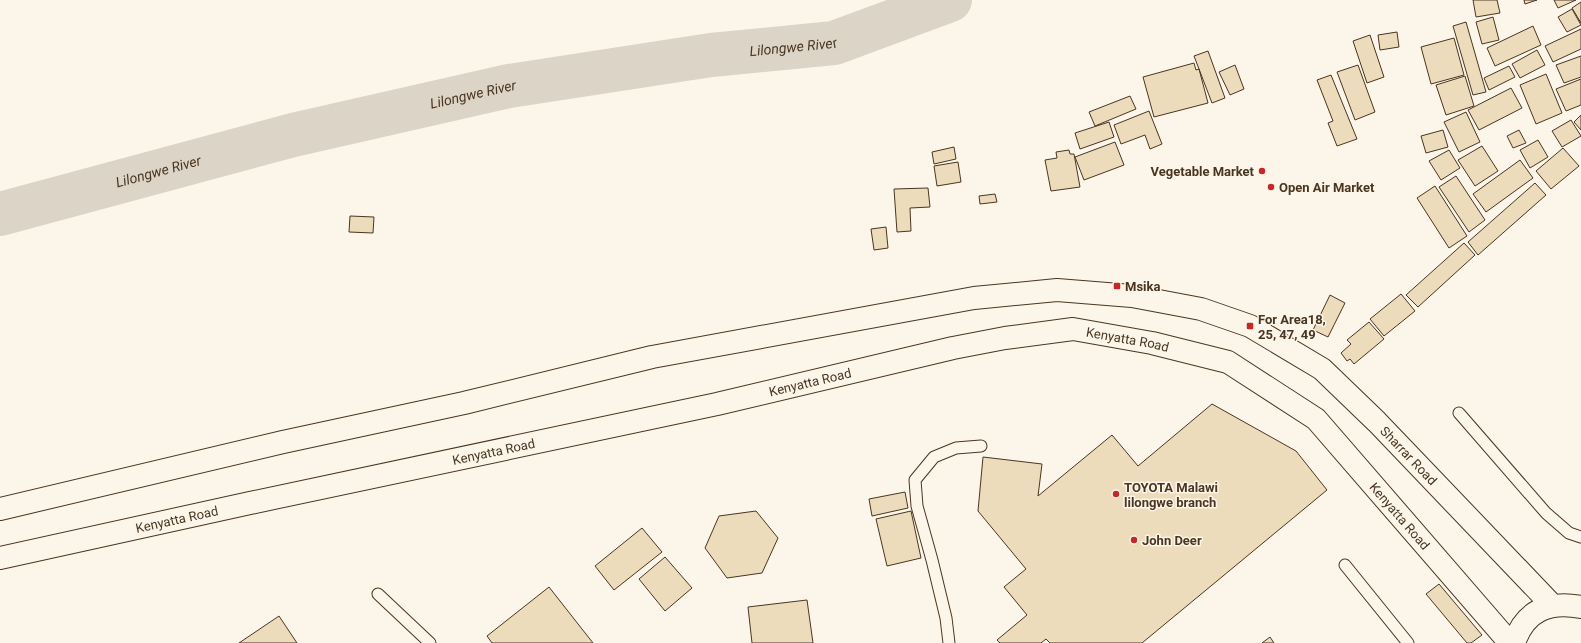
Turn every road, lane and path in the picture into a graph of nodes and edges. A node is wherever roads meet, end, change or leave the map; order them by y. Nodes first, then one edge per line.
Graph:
1 (1458, 413) dead end
2 (981, 446) dead end
3 (0, 509) edge
4 (1581, 538) edge
5 (0, 558) edge
6 (1345, 565) dead end
7 (378, 594) dead end
8 (1552, 605) junction
9 (1581, 607) edge
10 (430, 643) edge
11 (950, 643) edge
12 (1408, 643) edge
13 (1510, 643) edge
14 (1514, 643) edge

1 - 4 lane
2 - 11 lane
3 - 8 main road, Sharrar Road
5 - 13 main road, Kenyatta Road
6 - 12 lane
7 - 10 lane
8 - 9 main road
8 - 14 main road

